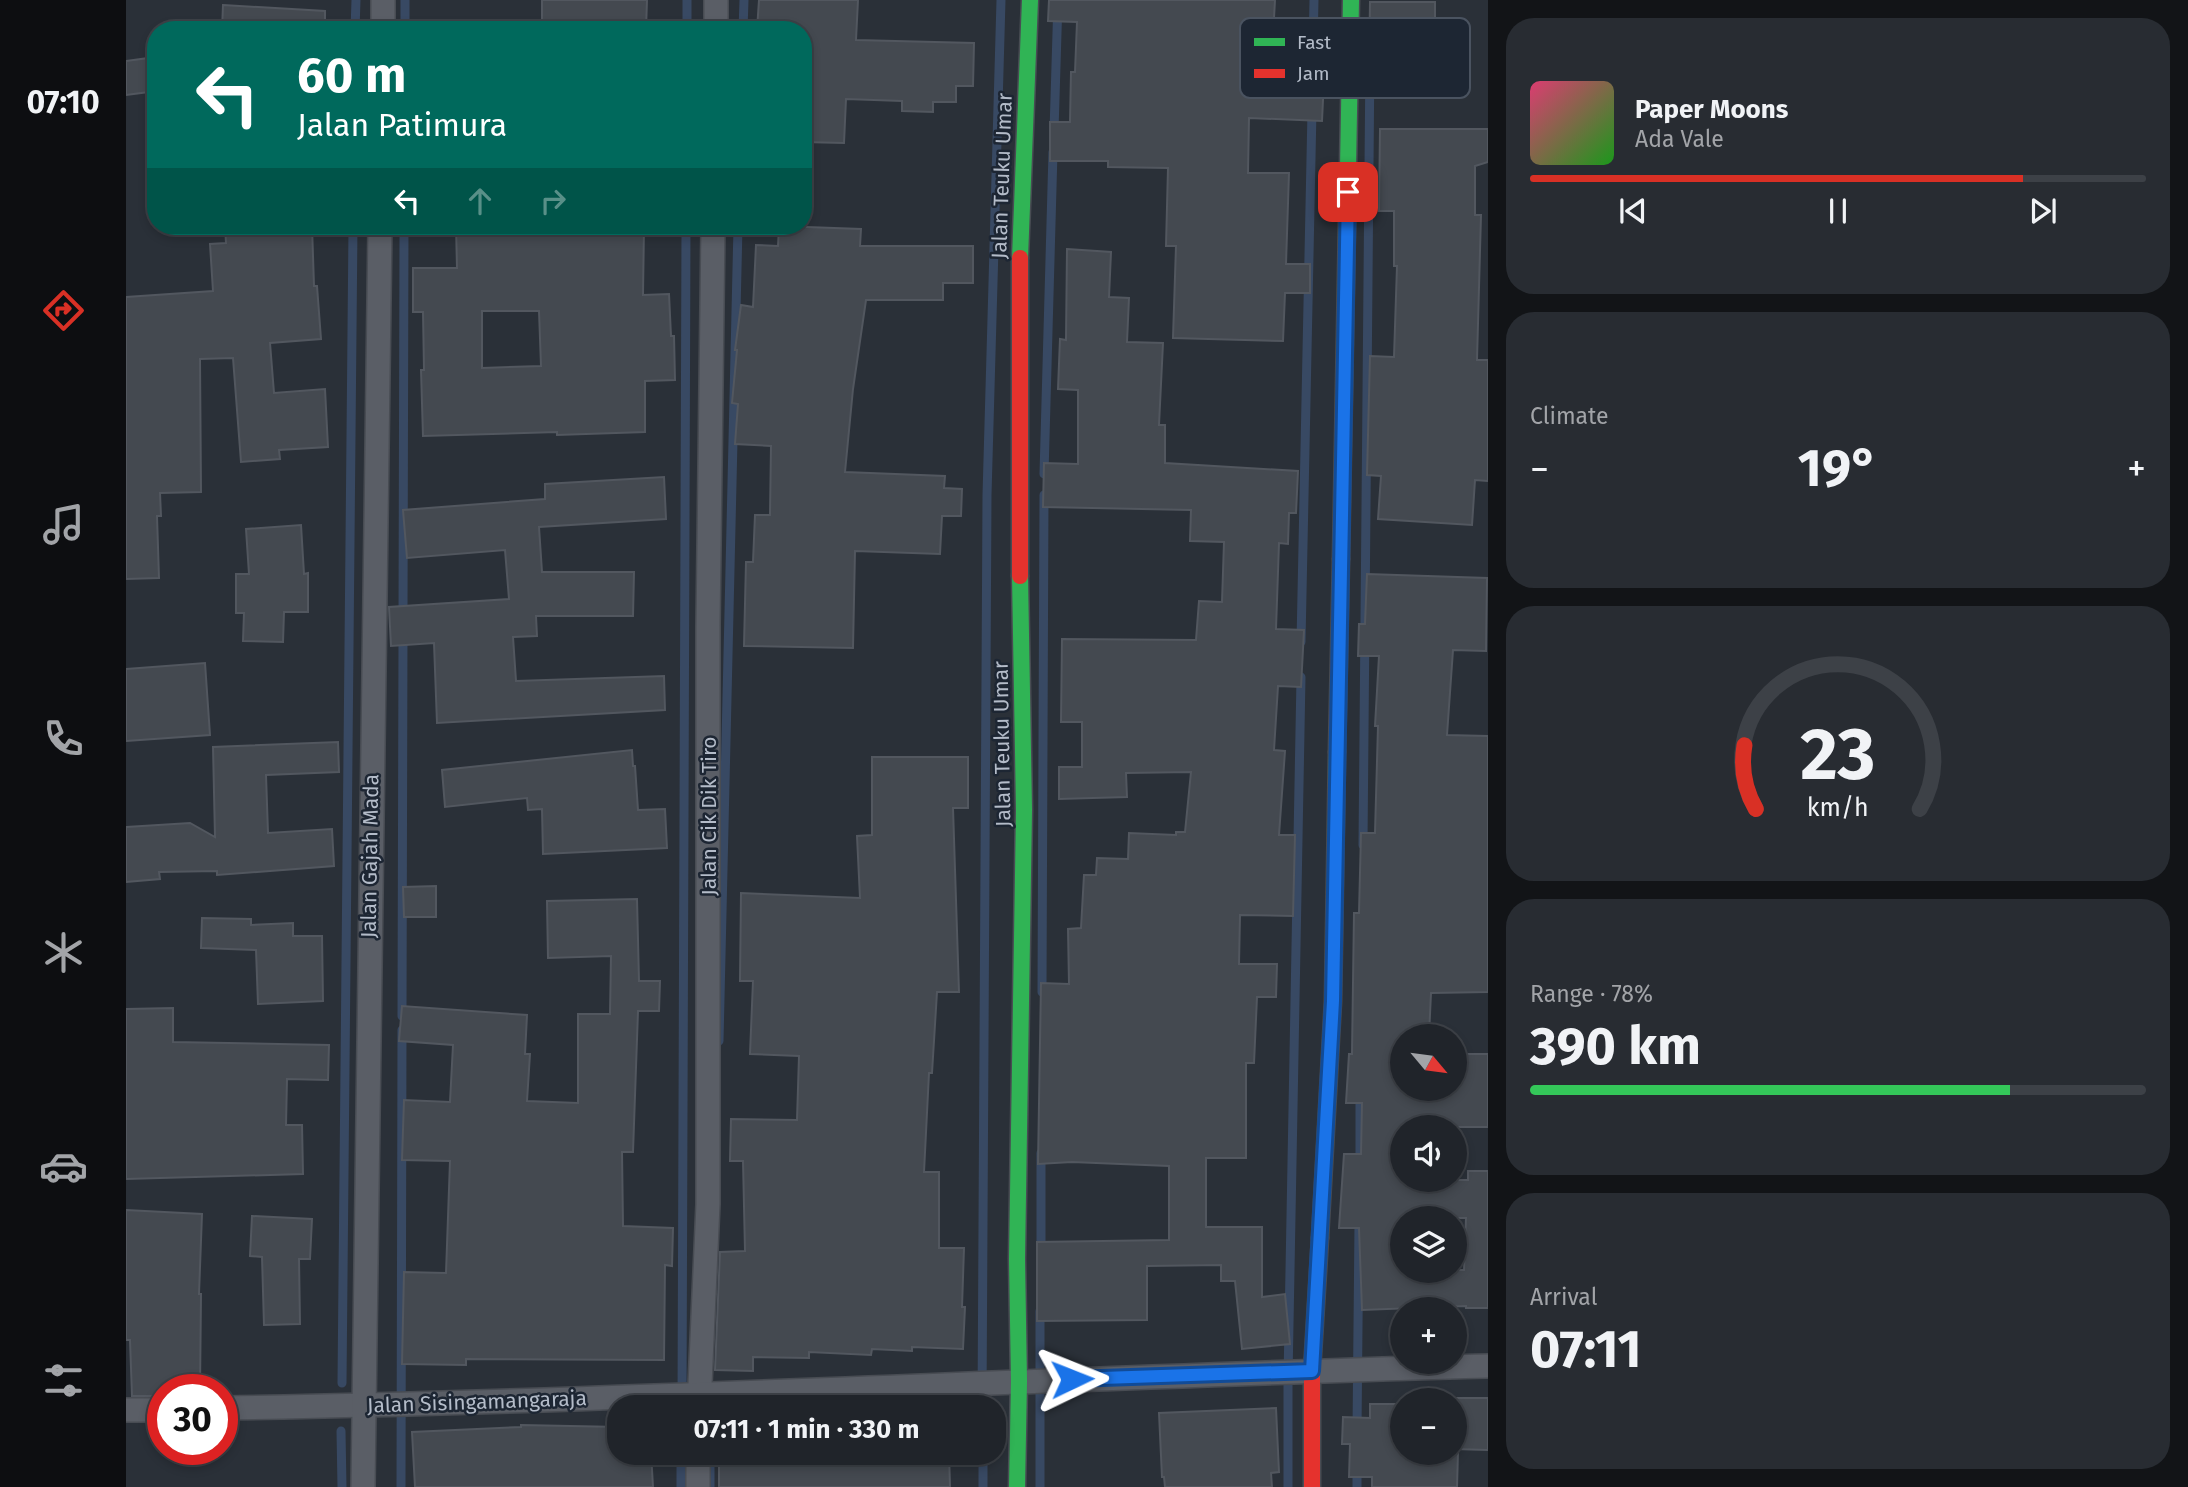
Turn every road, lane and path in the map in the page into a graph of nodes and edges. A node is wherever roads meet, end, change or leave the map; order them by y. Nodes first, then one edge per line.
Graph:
1 (383, 0) edge
2 (716, 0) edge
3 (1030, 0) edge
4 (1351, 0) edge
5 (1351, 18) edge
6 (383, 21) edge
7 (716, 21) edge
8 (1349, 98) edge
9 (380, 235) edge
10 (713, 235) edge
11 (1488, 1366) edge
12 (1312, 1371) junction
13 (1019, 1381) junction
14 (699, 1395) edge
15 (795, 1395) edge
16 (607, 1402) edge
17 (362, 1406) junction
18 (238, 1408) edge
19 (147, 1409) edge
20 (126, 1410) edge
21 (698, 1465) edge
22 (363, 1487) edge
23 (698, 1487) edge
24 (1017, 1487) edge
25 (1312, 1487) edge

1 - 6 street
2 - 7 street
3 - 13 street, Jalan Teuku Umar
4 - 5 street
8 - 12 street
9 - 17 street, Jalan Gajah Mada
10 - 14 street, Jalan Cik Dik Tiro
11 - 12 street, Jalan Sisingamangaraja
12 - 13 street, Jalan Sisingamangaraja
12 - 25 street
13 - 15 street, Jalan Sisingamangaraja
13 - 24 street, Jalan Teuku Umar
16 - 17 street, Jalan Sisingamangaraja
17 - 18 street, Jalan Sisingamangaraja
17 - 22 street, Jalan Gajah Mada
19 - 20 street
21 - 23 street

